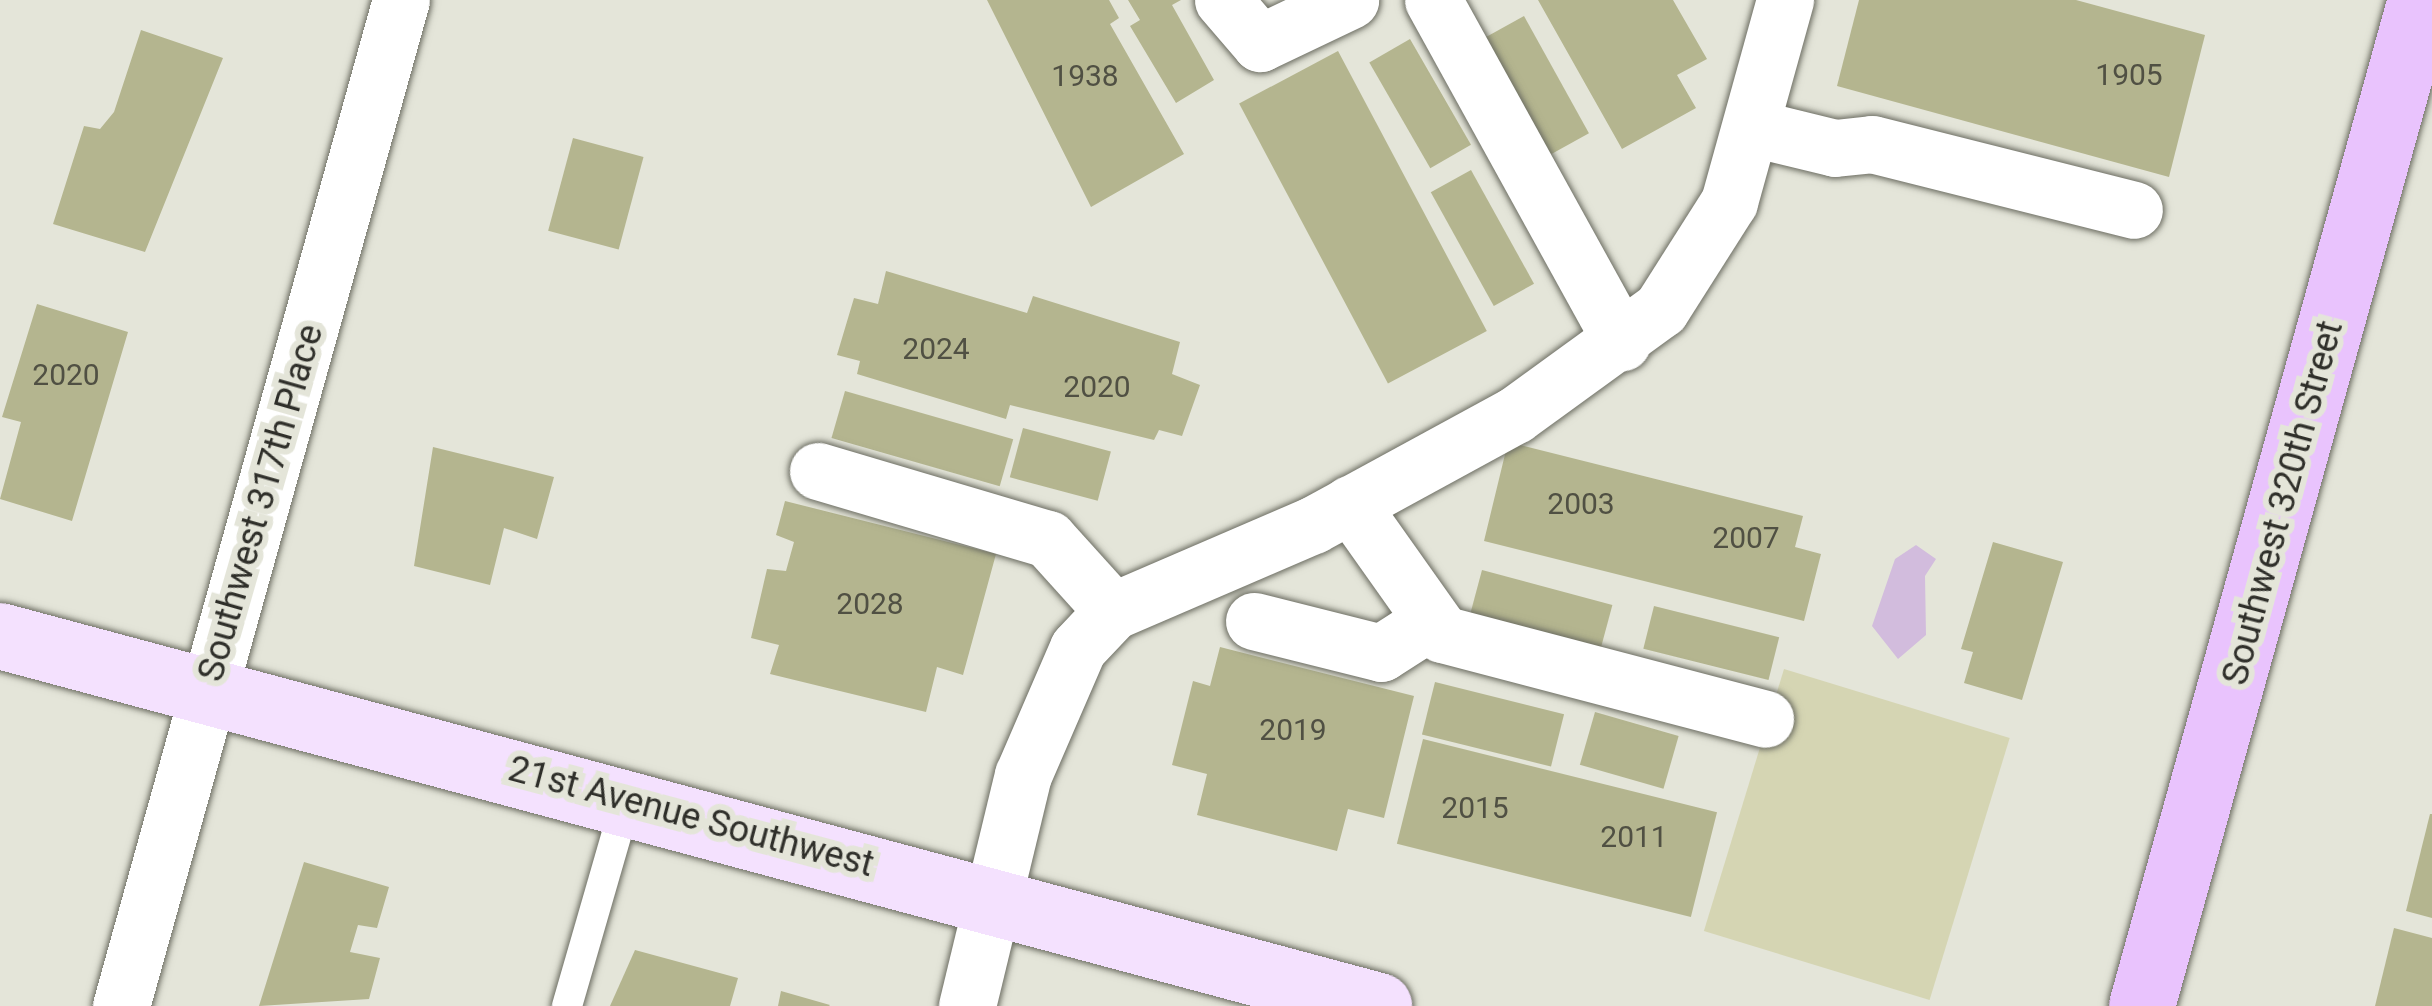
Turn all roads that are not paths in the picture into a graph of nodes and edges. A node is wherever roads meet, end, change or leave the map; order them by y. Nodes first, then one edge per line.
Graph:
1 (401, 0) edge
2 (1223, 0) edge
3 (1350, 0) edge
4 (1433, 0) edge
5 (1785, 0) edge
6 (2421, 0) edge
7 (1753, 128) junction
8 (2134, 210) dead end
9 (1622, 342) junction
10 (818, 471) dead end
11 (1350, 504) junction
12 (1113, 611) junction
13 (1254, 621) dead end
14 (1428, 622) junction
15 (0, 637) edge
16 (209, 689) junction
17 (1765, 719) dead end
18 (627, 798) junction
19 (989, 900) junction
20 (122, 1006) edge
21 (567, 1006) edge
22 (967, 1006) edge
23 (1379, 1006) edge
24 (2142, 1006) edge

1 - 16 street, Southwest 317th Place
2 - 3 street
4 - 9 street
5 - 7 street
6 - 24 main road, Southwest 320th Street
7 - 8 street
7 - 9 street
9 - 11 street
10 - 12 street
11 - 12 street
11 - 14 street
12 - 19 street
13 - 14 street
14 - 17 street
15 - 16 main road, 21st Avenue Southwest
16 - 18 main road, 21st Avenue Southwest
16 - 20 street, Southwest 317th Place
18 - 19 main road, 21st Avenue Southwest
18 - 21 lane
19 - 22 street
19 - 23 main road, 21st Avenue Southwest

